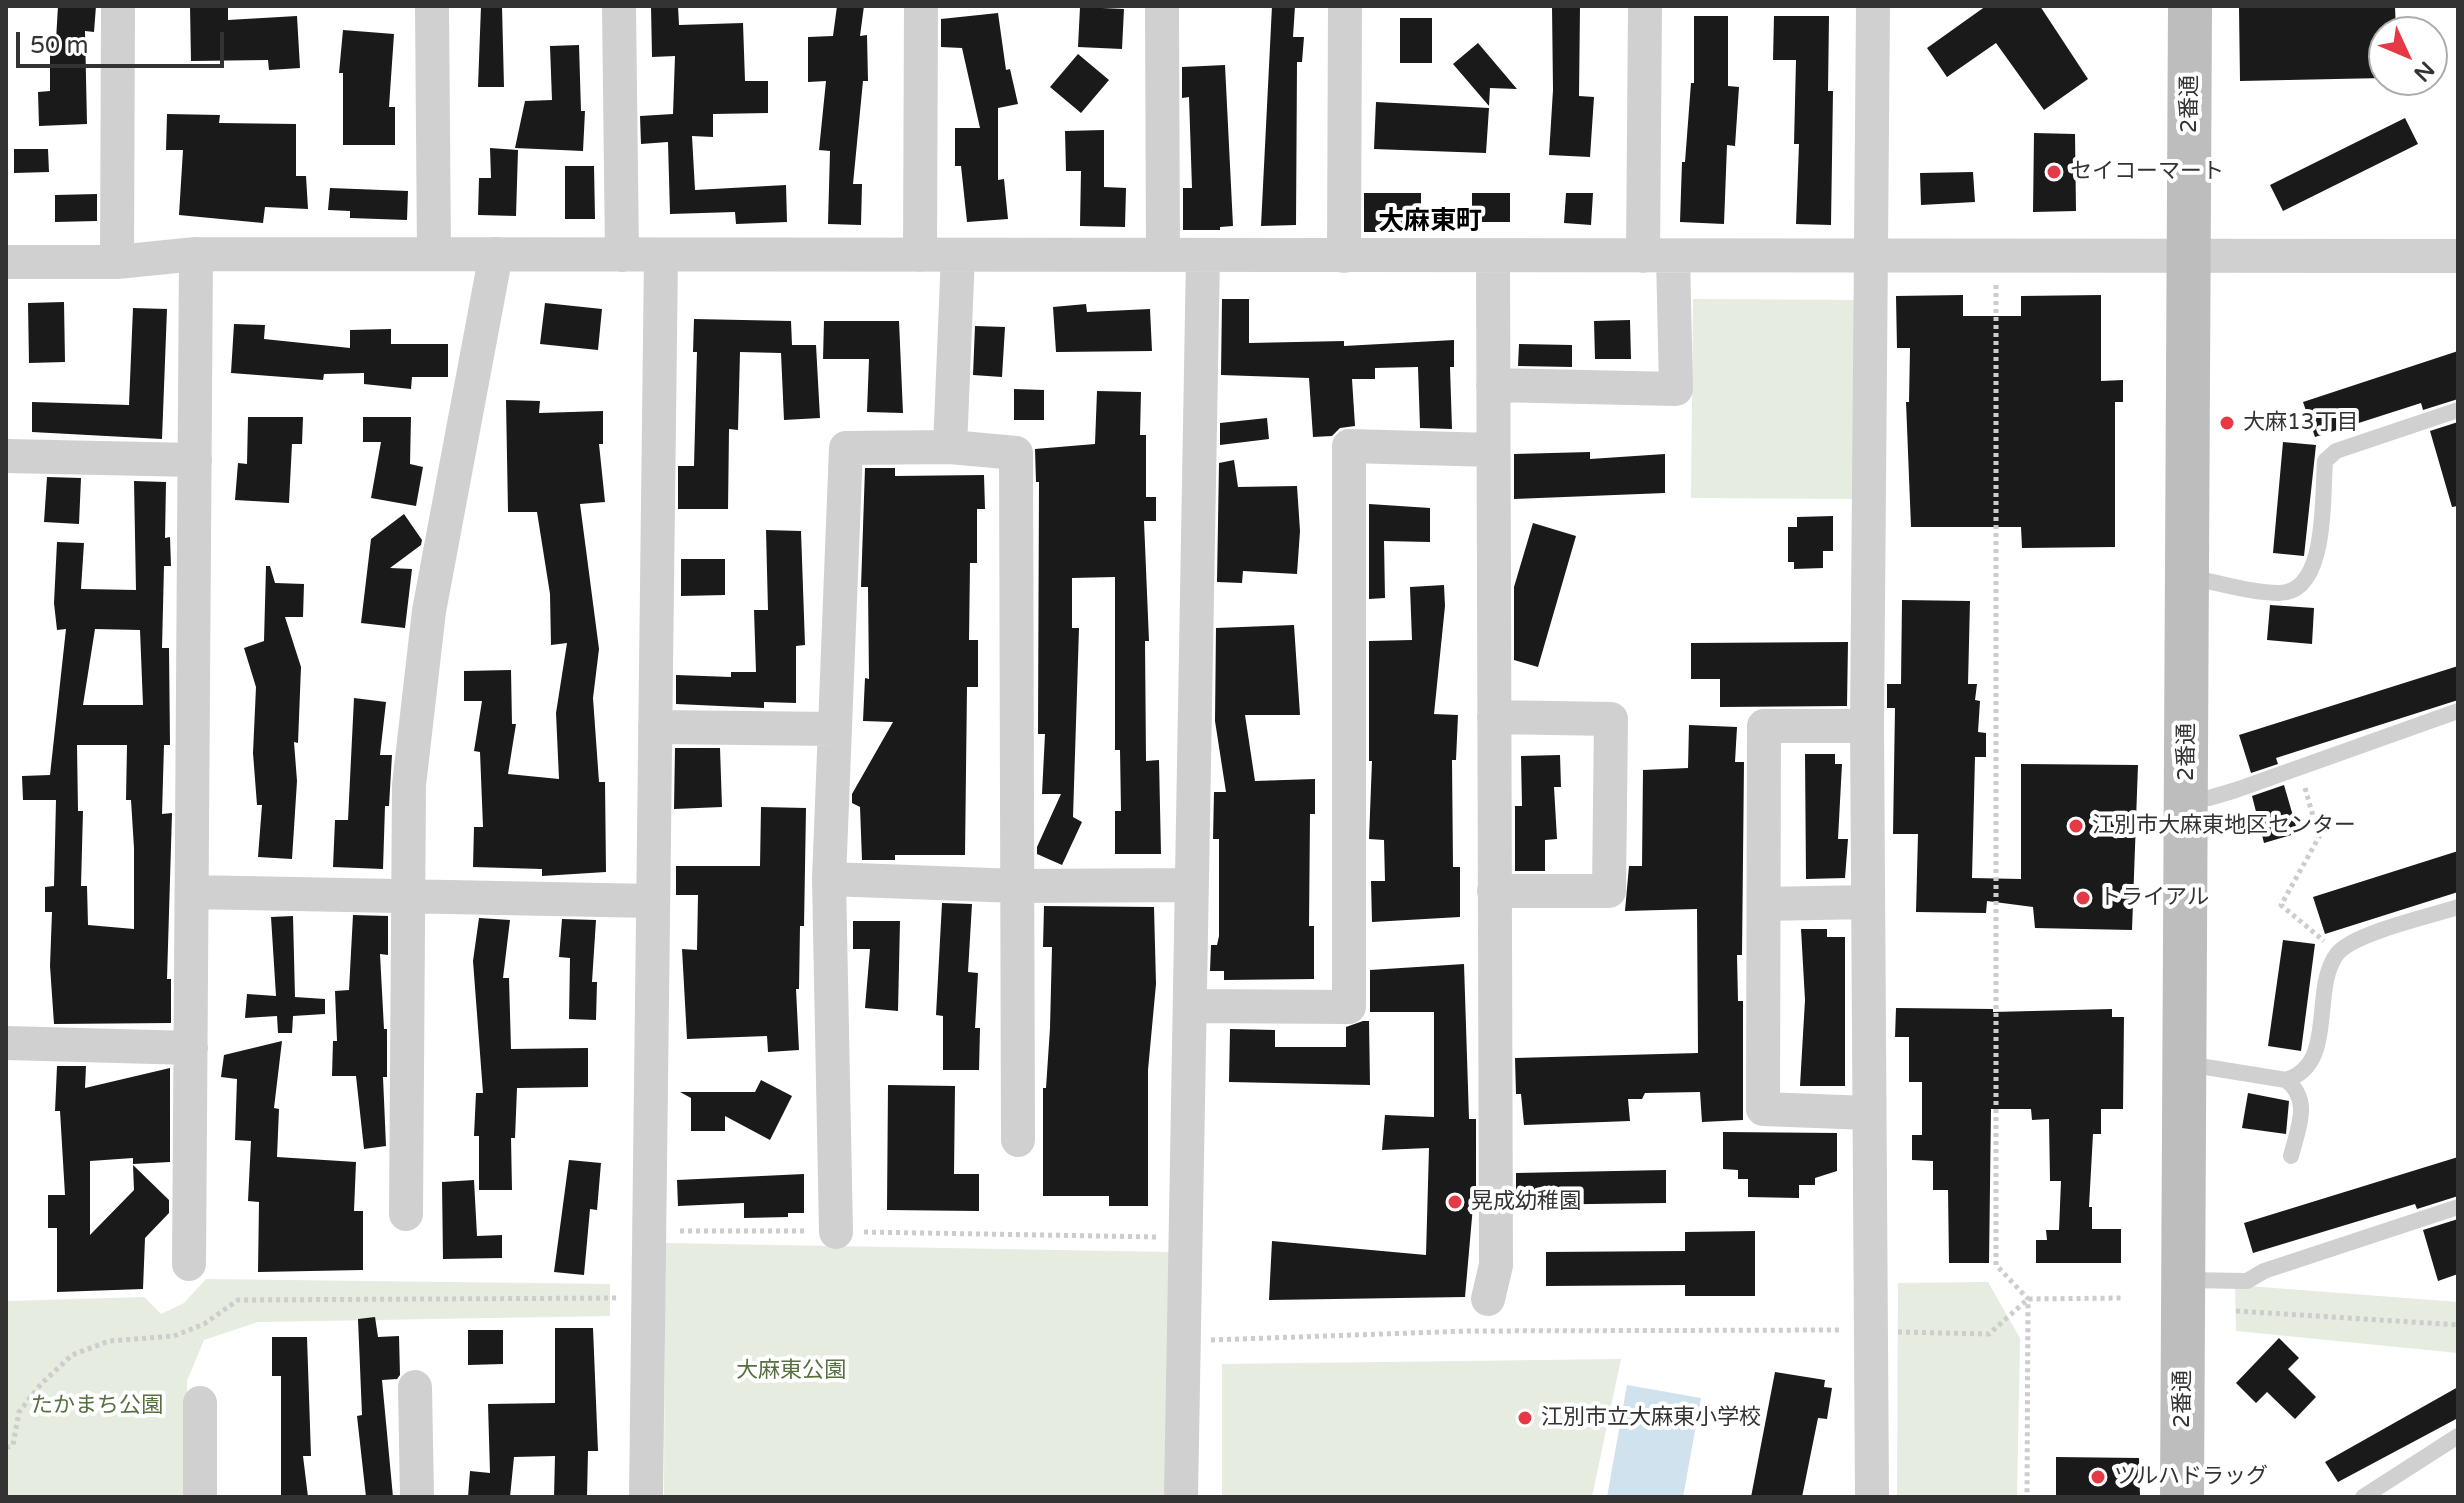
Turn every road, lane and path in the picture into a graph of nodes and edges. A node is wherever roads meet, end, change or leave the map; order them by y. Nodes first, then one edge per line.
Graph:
1 (118, 6) edge
2 (432, 6) edge
3 (619, 6) edge
4 (921, 6) edge
5 (1162, 6) edge
6 (1345, 6) edge
7 (1645, 6) edge
8 (1873, 6) edge
9 (2190, 6) edge
10 (196, 254) junction
11 (434, 254) junction
12 (496, 254) junction
13 (622, 255) junction
14 (661, 255) junction
15 (920, 255) junction
16 (958, 255) junction
17 (1163, 255) junction
18 (1203, 256) junction
19 (1344, 256) junction
20 (1493, 256) junction
21 (1658, 256) junction
22 (1872, 256) junction
23 (1996, 256) junction
24 (2458, 256) edge
25 (2190, 257) junction
26 (6, 262) edge
27 (117, 262) junction
28 (1493, 385) junction
29 (2458, 410) edge
30 (950, 447) junction
31 (1493, 450) junction
32 (6, 456) edge
33 (195, 460) junction
34 (2188, 577) junction
35 (2458, 711) edge
36 (1494, 717) junction
37 (1867, 726) junction
38 (655, 727) junction
39 (835, 729) junction
40 (2299, 768) junction
41 (2186, 797) junction
42 (829, 879) junction
43 (1192, 885) junction
44 (1017, 886) junction
45 (1494, 891) junction
46 (192, 892) junction
47 (410, 895) junction
48 (653, 901) junction
49 (1868, 902) junction
50 (1764, 904) junction
51 (2458, 907) edge
52 (2338, 952) junction
53 (1190, 1006) junction
54 (6, 1043) edge
55 (191, 1048) junction
56 (2185, 1063) junction
57 (2286, 1080) junction
58 (1869, 1113) junction
59 (1018, 1140) dead end
60 (2291, 1156) dead end
61 (2458, 1207) edge
62 (406, 1214) dead end
63 (650, 1231) junction
64 (836, 1232) junction
65 (1159, 1237) dead end
66 (189, 1264) dead end
67 (2183, 1280) junction
68 (649, 1296) junction
69 (2123, 1298) dead end
70 (1488, 1299) dead end
71 (2028, 1299) junction
72 (2236, 1311) dead end
73 (2458, 1325) edge
74 (1850, 1330) dead end
75 (1887, 1331) dead end
76 (1204, 1340) dead end
77 (415, 1387) dead end
78 (200, 1403) dead end
79 (2458, 1436) edge
80 (6, 1448) edge
81 (200, 1497) edge
82 (417, 1497) edge
83 (646, 1497) edge
84 (1181, 1497) edge
85 (1872, 1497) edge
86 (2027, 1497) edge
87 (2182, 1497) edge
88 (2363, 1497) edge

1 - 27 street
2 - 11 street
3 - 13 street
4 - 15 street
5 - 17 street
6 - 19 street
7 - 21 street
8 - 22 street
9 - 25 main road, 2番通
10 - 11 street
10 - 27 street
10 - 33 street
11 - 12 street
12 - 13 street
12 - 47 street
13 - 14 street
14 - 15 street
14 - 38 street
15 - 16 street
16 - 17 street
16 - 30 street
17 - 18 street
18 - 19 street
18 - 43 street
19 - 20 street
20 - 21 street
20 - 28 street
21 - 22 street
21 - 28 street
22 - 23 street
22 - 37 street
23 - 25 street
23 - 71 path
24 - 25 street
25 - 34 main road, 2番通
26 - 27 street
28 - 31 street
29 - 34 lane
30 - 39 street
30 - 44 street
31 - 36 street
31 - 53 street
32 - 33 street
33 - 46 street
34 - 41 main road, 2番通
35 - 40 lane
36 - 45 street
36 - 45 street
37 - 49 street
37 - 50 street
38 - 39 street
38 - 48 street
39 - 42 street
40 - 41 lane
40 - 52 path
41 - 56 main road, 2番通
42 - 44 street
42 - 64 street
43 - 44 street
43 - 53 street
44 - 59 street
45 - 70 street
46 - 47 street
46 - 55 street
47 - 48 street
47 - 62 street
48 - 63 street
49 - 50 street
49 - 58 street
50 - 58 street
51 - 52 lane
52 - 57 lane
53 - 84 street
54 - 55 street
55 - 66 street
56 - 57 lane
56 - 67 main road, 2番通
57 - 60 lane
58 - 85 street
61 - 67 lane
63 - 64 path
63 - 68 street
64 - 65 path
67 - 87 main road, 2番通
68 - 80 path
68 - 83 street
69 - 71 path
71 - 75 path
71 - 86 path
72 - 73 path
74 - 76 path
77 - 82 street
78 - 81 street
79 - 88 lane

